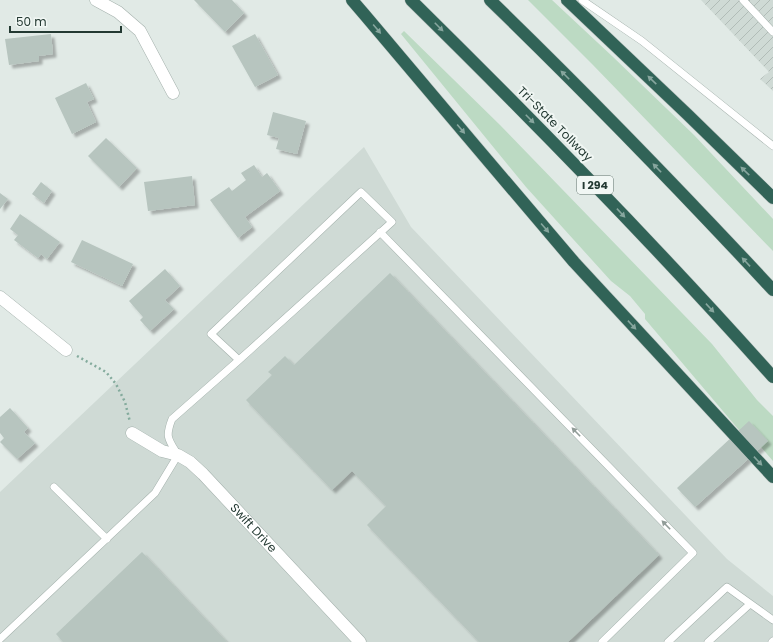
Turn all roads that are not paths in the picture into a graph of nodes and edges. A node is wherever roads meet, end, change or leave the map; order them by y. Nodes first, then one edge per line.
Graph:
1 (96, 0) edge
2 (352, 0) edge
3 (411, 0) edge
4 (490, 0) edge
5 (567, 0) edge
6 (582, 0) edge
7 (743, 0) edge
8 (773, 32) edge
9 (173, 93) dead end
10 (773, 146) edge
11 (773, 198) edge
12 (380, 232) junction
13 (773, 290) edge
14 (0, 297) edge
15 (66, 350) road end
16 (239, 360) junction
17 (773, 377) edge
18 (132, 433) road end
19 (178, 455) junction
20 (773, 477) edge
21 (54, 487) dead end
22 (106, 539) junction
23 (750, 604) junction
24 (773, 620) edge
25 (0, 639) edge
26 (360, 642) edge
27 (602, 642) edge
28 (668, 642) edge
29 (708, 642) edge

1 - 9 street
2 -> 20 highway
3 -> 17 highway, Tri-State Tollway / I 294
13 -> 4 highway
11 -> 5 highway
6 - 10 lane
7 - 8 lane
12 - 16 lane
12 - 16 lane
27 -> 12 lane
14 - 15 street
16 - 19 lane
18 - 19 street, Swift Drive
19 - 22 lane
19 - 26 street, Swift Drive
21 - 22 lane
22 - 25 lane
23 - 24 lane
23 - 28 lane
23 - 29 lane

